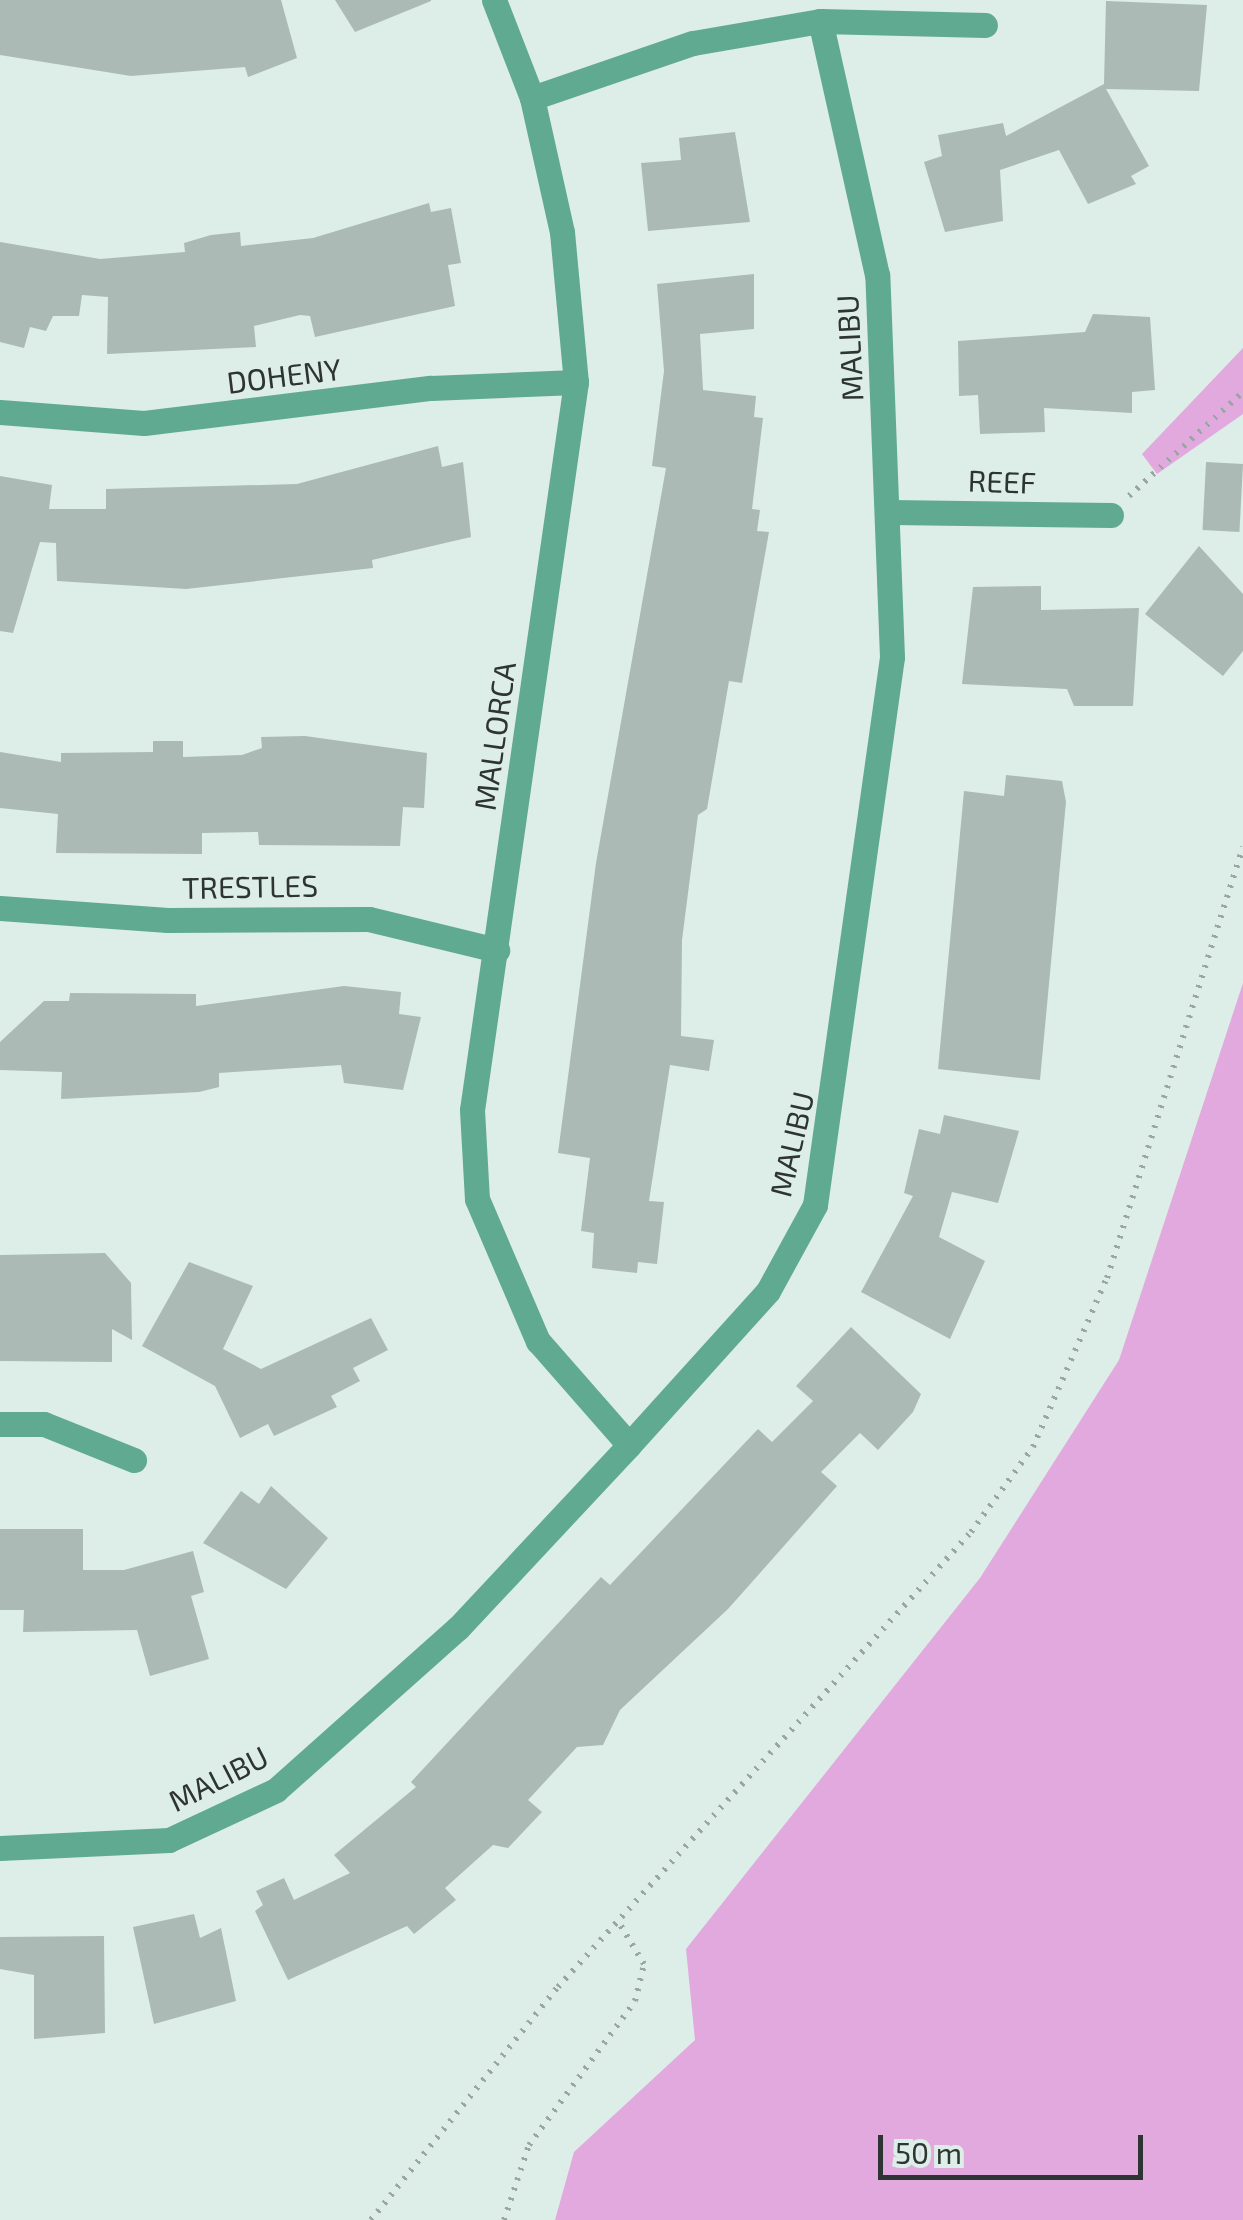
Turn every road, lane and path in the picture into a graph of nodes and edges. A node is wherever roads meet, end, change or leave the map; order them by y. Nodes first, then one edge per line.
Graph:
1 (494, 0) edge
2 (820, 21) junction
3 (985, 24) dead end
4 (532, 98) junction
5 (576, 382) junction
6 (1243, 392) edge
7 (0, 412) edge
8 (890, 512) junction
9 (1111, 515) joint
10 (1243, 847) edge
11 (0, 908) edge
12 (498, 950) junction
13 (0, 1424) edge
14 (629, 1446) junction
15 (134, 1460) dead end
16 (0, 1848) edge
17 (618, 1921) junction
18 (370, 2220) edge
19 (504, 2220) edge

1 - 4 street, MALLORCA
2 - 3 street
2 - 4 street
2 - 8 street, MALIBU
4 - 5 street, MALLORCA
5 - 7 street, DOHENY
5 - 12 street, MALLORCA
6 - 9 path
8 - 9 street, REEF
8 - 14 street, MALIBU
10 - 17 path
11 - 12 street, TRESTLES
12 - 14 street, MALLORCA
13 - 15 street
14 - 16 street, MALIBU
17 - 18 path
17 - 19 path

